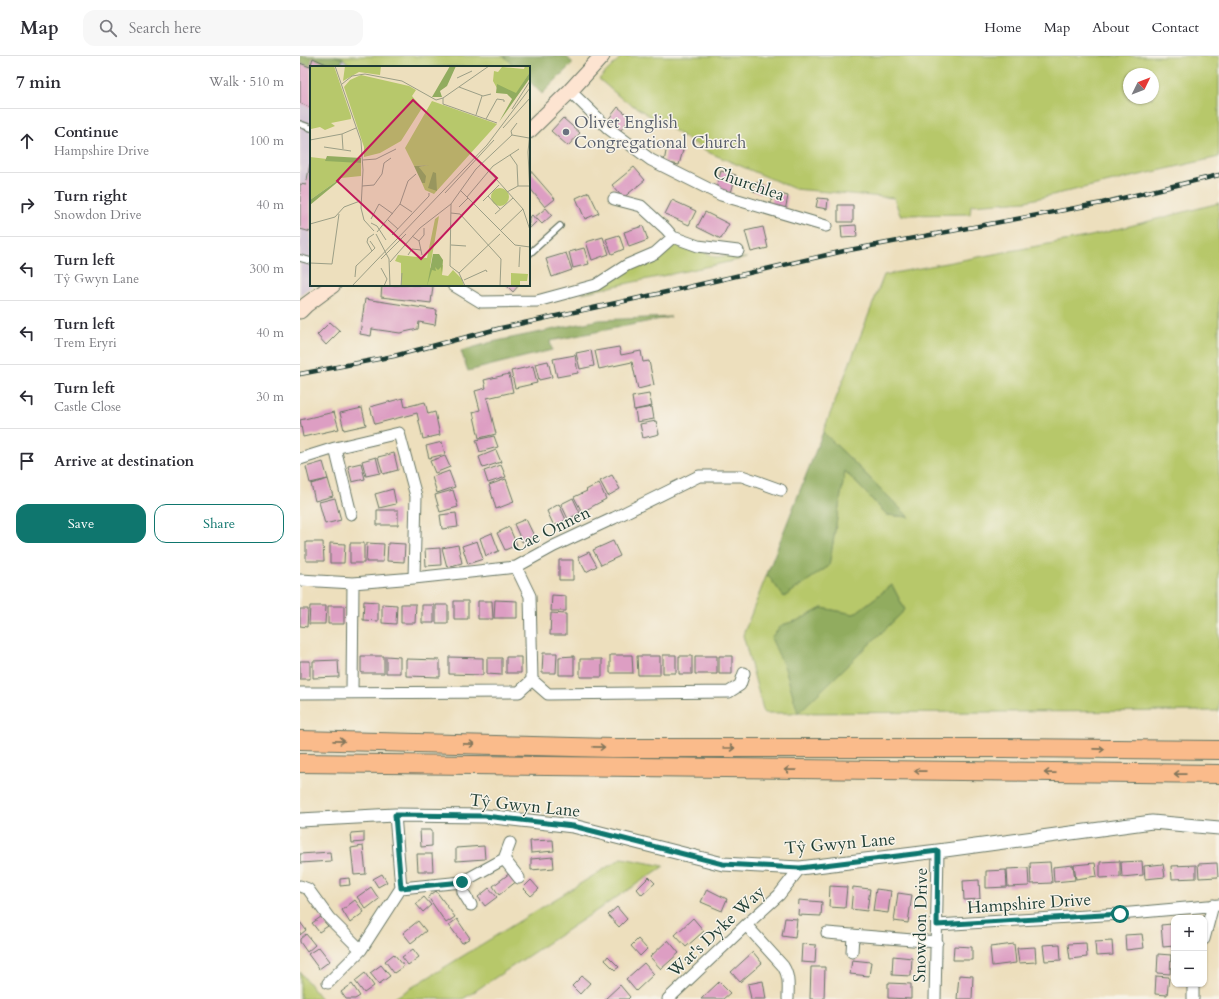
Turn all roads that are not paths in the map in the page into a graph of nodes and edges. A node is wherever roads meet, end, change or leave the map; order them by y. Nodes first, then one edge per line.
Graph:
1 (602, 56) edge
2 (570, 90) junction
3 (300, 124) edge
4 (310, 128) edge
5 (530, 130) edge
6 (614, 199) dead end
7 (560, 226) dead end
8 (826, 226) dead end
9 (673, 237) junction
10 (738, 251) dead end
11 (530, 253) edge
12 (300, 258) edge
13 (310, 261) edge
14 (332, 286) edge
15 (455, 286) edge
16 (302, 306) edge
17 (335, 448) junction
18 (300, 459) edge
19 (782, 490) dead end
20 (351, 514) dead end
21 (516, 566) junction
22 (414, 578) junction
23 (300, 580) edge
24 (353, 583) junction
25 (744, 673) dead end
26 (532, 680) junction
27 (300, 692) edge
28 (352, 692) junction
29 (300, 740) edge
30 (1219, 750) edge
31 (300, 763) edge
32 (1219, 774) edge
33 (395, 815) junction
34 (300, 820) edge
35 (1219, 828) edge
36 (510, 843) dead end
37 (938, 851) junction
38 (504, 859) junction
39 (800, 868) junction
40 (519, 878) dead end
41 (462, 882) junction
42 (300, 886) edge
43 (401, 888) junction
44 (472, 905) dead end
45 (1216, 905) edge
46 (746, 924) junction
47 (937, 925) junction
48 (1207, 930) edge
49 (828, 933) dead end
50 (853, 935) junction
51 (937, 942) junction
52 (361, 950) junction
53 (852, 952) dead end
54 (328, 983) dead end
55 (1192, 987) edge
56 (668, 999) edge
57 (788, 999) edge
58 (936, 999) edge
59 (1193, 999) edge

1 - 2 main road
2 - 5 main road
2 - 8 street, Churchlea
3 - 4 lane
6 - 9 street
7 - 11 lane
9 - 10 street
9 - 15 street
12 - 13 lane
14 - 16 main road
17 - 18 street
17 - 20 street
17 - 22 street
19 - 21 street, Cae Onnen
21 - 22 street, Cae Onnen
21 - 26 street
22 - 24 street, Cae Onnen
23 - 24 street, Cae Onnen
24 - 28 street
25 - 26 street
26 - 28 street
27 - 28 street
29 -> 30 highway
32 -> 31 highway
33 - 34 street, Tŷ Gwyn Lane
33 - 39 street, Tŷ Gwyn Lane
33 - 43 street
35 - 37 street, Tŷ Gwyn Lane
36 - 38 street
37 - 39 street, Tŷ Gwyn Lane
37 - 47 street, Snowdon Drive
38 - 40 street
38 - 41 street
39 - 46 street, Wat's Dyke Way
41 - 43 street
41 - 44 street
42 - 52 street
43 - 52 street
45 - 47 street, Hampshire Drive
45 - 48 street
46 - 56 street, Wat's Dyke Way
46 - 57 street
47 - 51 street, Snowdon Drive
49 - 50 street
50 - 51 street
50 - 53 street
51 - 58 street, Snowdon Drive
52 - 54 street
55 - 59 street

